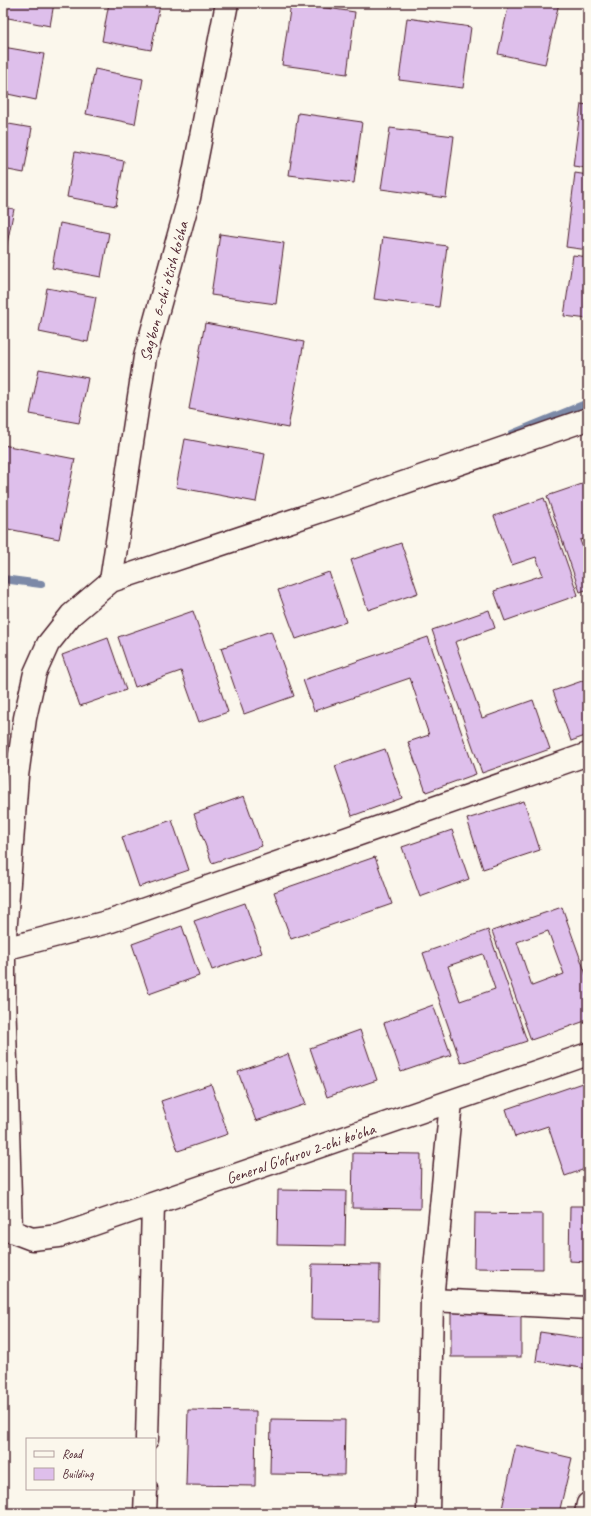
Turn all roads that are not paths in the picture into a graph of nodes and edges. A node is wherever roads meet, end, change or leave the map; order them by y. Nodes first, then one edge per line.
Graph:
1 (227, 3) edge
2 (588, 419) edge
3 (112, 581) junction
4 (588, 754) edge
5 (4, 949) junction
6 (3, 993) edge
7 (588, 1054) edge
8 (451, 1102) junction
9 (153, 1204) junction
10 (7, 1233) edge
11 (432, 1300) junction
12 (588, 1308) edge
13 (147, 1438) edge
14 (146, 1490) edge
15 (588, 1504) edge
16 (145, 1513) edge
17 (428, 1513) edge
18 (586, 1513) edge

1 - 3 street, Sag'bon 6-chi o'tish ko'cha
2 - 3 street
3 - 5 street
4 - 5 street
5 - 6 street
6 - 10 street
7 - 8 street, General G'ofurov 2-chi ko'cha
8 - 9 street, General G'ofurov 2-chi ko'cha
8 - 11 street
9 - 10 street, General G'ofurov 2-chi ko'cha
9 - 13 street
11 - 12 street
11 - 17 street
14 - 16 street
15 - 18 street

